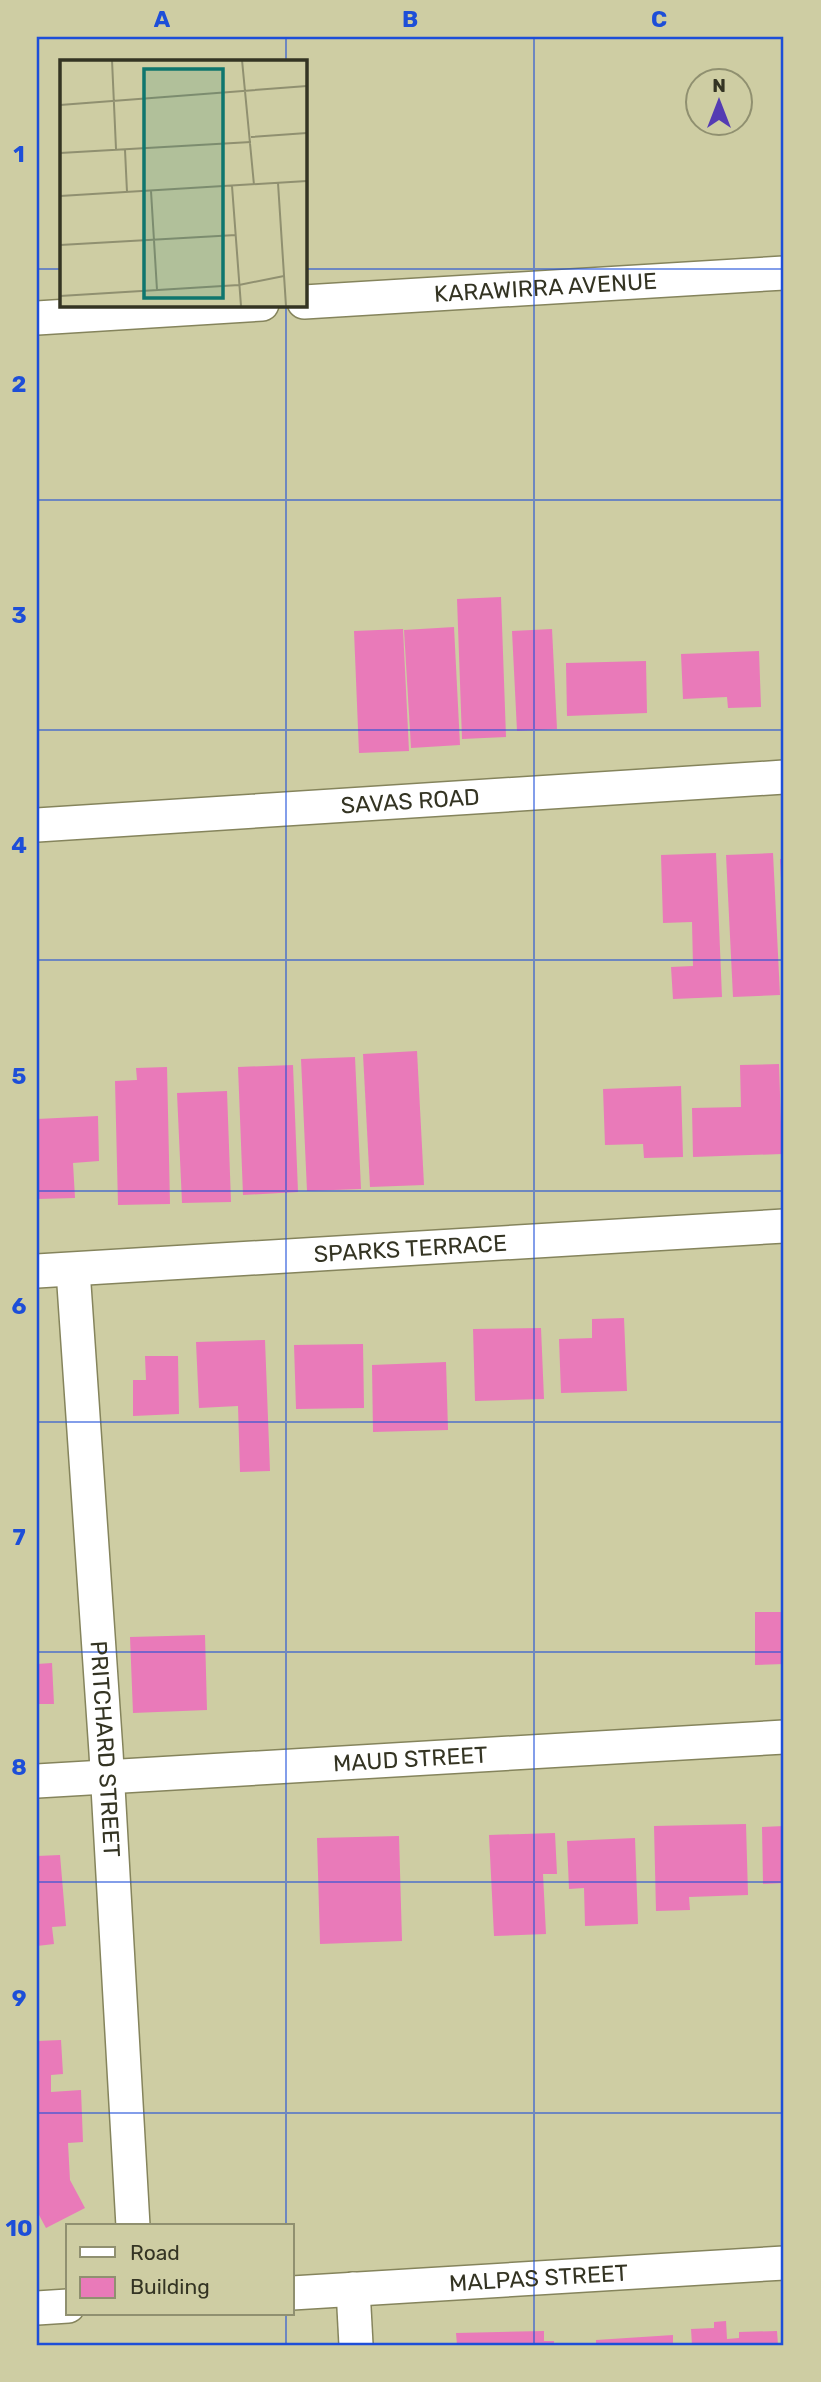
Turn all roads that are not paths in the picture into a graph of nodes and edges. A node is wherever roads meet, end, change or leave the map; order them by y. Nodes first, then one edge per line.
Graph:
1 (784, 273) edge
2 (306, 302) edge
3 (230, 306) edge
4 (37, 318) edge
5 (784, 777) edge
6 (37, 825) edge
7 (784, 1226) edge
8 (73, 1270) junction
9 (37, 1271) edge
10 (784, 1737) edge
11 (107, 1777) junction
12 (37, 1781) edge
13 (133, 2224) edge
14 (784, 2263) edge
15 (353, 2289) junction
16 (294, 2292) edge
17 (66, 2306) edge
18 (37, 2308) edge
19 (356, 2345) edge

1 - 2 street, KARAWIRRA AVENUE
3 - 4 street
5 - 6 street, SAVAS ROAD
7 - 8 street, SPARKS TERRACE
8 - 9 street, SPARKS TERRACE
8 - 11 street, PRITCHARD STREET
10 - 11 street, MAUD STREET
11 - 12 street, MAUD STREET
11 - 13 street, PRITCHARD STREET
14 - 15 street, MALPAS STREET
15 - 16 street, MALPAS STREET
15 - 19 street
17 - 18 street

